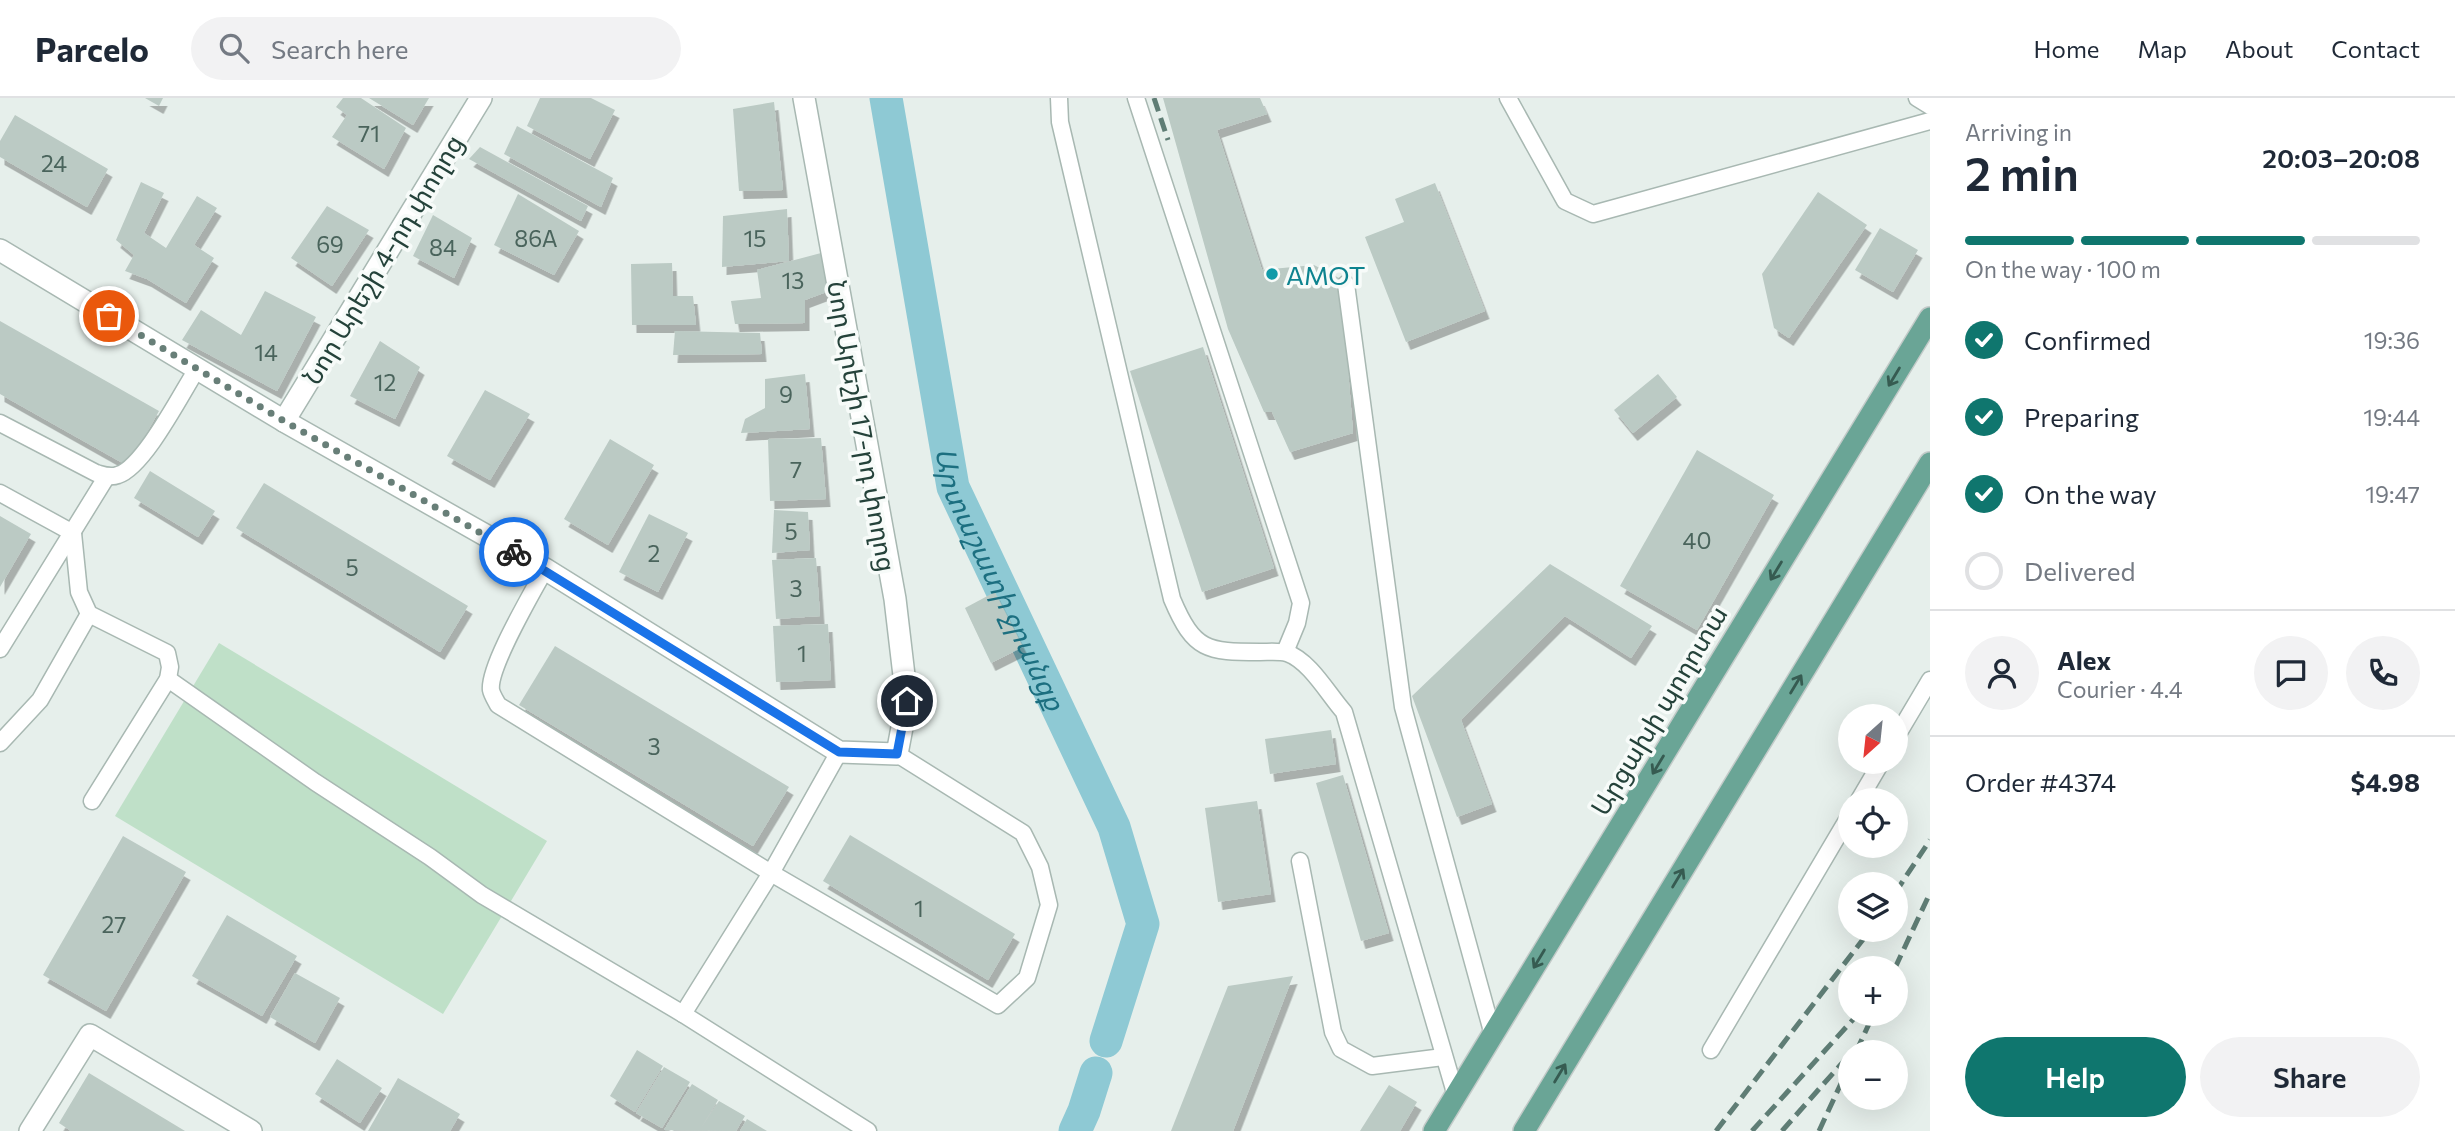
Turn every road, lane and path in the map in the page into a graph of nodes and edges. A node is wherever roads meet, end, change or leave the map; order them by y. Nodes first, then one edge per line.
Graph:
1 (481, 98) edge
2 (804, 98) edge
3 (1059, 98) edge
4 (1136, 98) edge
5 (1508, 98) edge
6 (1917, 98) edge
7 (1930, 106) edge
8 (1930, 121) edge
9 (0, 250) edge
10 (1346, 284) dead end
11 (1930, 318) edge
12 (197, 369) junction
13 (284, 421) junction
14 (0, 423) edge
15 (107, 476) junction
16 (1926, 477) edge
17 (0, 493) edge
18 (72, 533) junction
19 (545, 569) junction
20 (89, 614) junction
21 (0, 649) edge
22 (1286, 652) junction
23 (168, 679) junction
24 (1930, 680) edge
25 (1908, 716) edge
26 (0, 743) edge
27 (839, 752) junction
28 (897, 754) junction
29 (92, 801) dead end
30 (1838, 835) edge
31 (1300, 862) dead end
32 (771, 873) junction
33 (683, 1014) junction
34 (1493, 1035) junction
35 (1710, 1050) dead end
36 (1443, 1057) junction
37 (1456, 1096) junction
38 (30, 1131) edge
39 (251, 1131) edge
40 (868, 1131) edge
41 (1434, 1131) edge
42 (1524, 1131) edge

1 - 13 street, Նոր Արեշի 4-րդ փողոց
2 - 28 street, Նոր Արեշի 17-րդ փողոց
3 - 22 lane
4 - 22 lane
5 - 8 lane
6 - 7 lane
9 - 12 street
10 - 34 lane
11 -> 34 main road, Արցախի պողոտա
12 - 13 street
12 - 15 lane
13 - 19 street
14 - 15 lane
15 - 18 lane
42 -> 16 main road
17 - 18 lane
18 - 20 lane
18 - 21 lane
19 - 27 street
19 - 32 lane
20 - 23 lane
20 - 26 lane
22 - 36 lane
23 - 29 lane
23 - 33 lane
24 - 25 lane
27 - 28 street
27 - 32 lane
28 - 32 lane
30 - 35 lane
31 - 36 lane
32 - 33 lane
33 - 40 lane
34 - 37 main road, Արցախի պողոտա
36 - 37 lane
37 - 41 main road, Արցախի պողոտա
38 - 39 street

